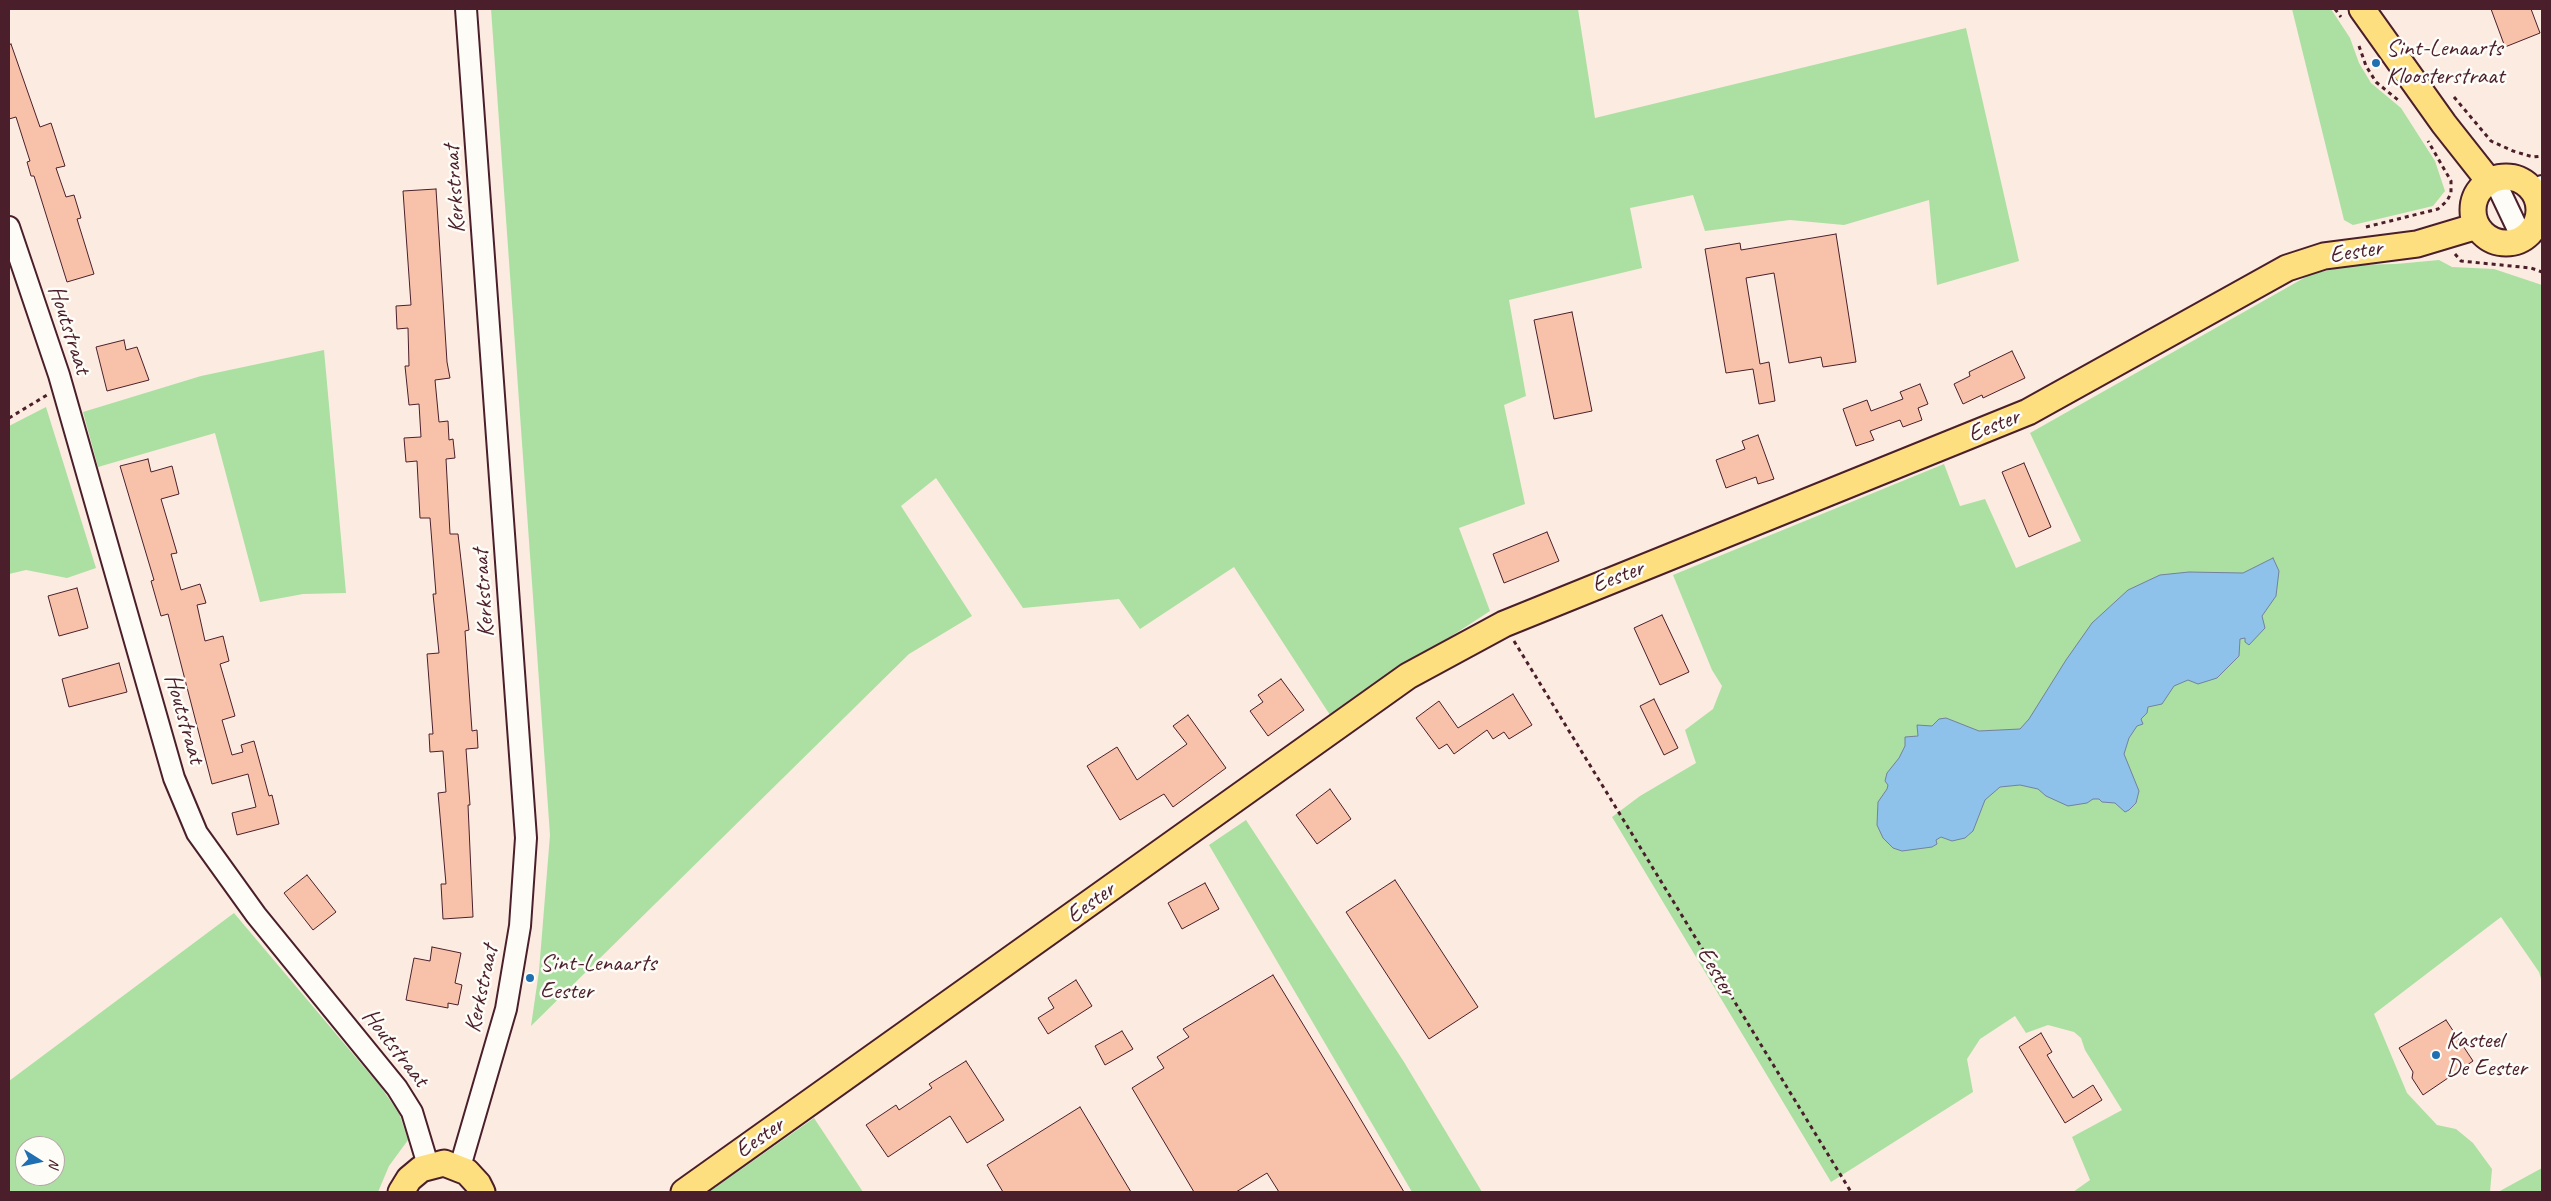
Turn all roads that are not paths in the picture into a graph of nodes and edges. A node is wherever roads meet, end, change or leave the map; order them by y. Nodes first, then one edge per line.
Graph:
1 (466, 9) edge
2 (2354, 16) edge
3 (2492, 180) junction
4 (2538, 189) edge
5 (2477, 226) junction
6 (9, 227) edge
7 (2532, 234) edge
8 (428, 1165) junction
9 (460, 1167) junction
10 (402, 1192) edge
11 (482, 1192) edge
12 (684, 1192) edge

1 - 9 street, Kerkstraat
2 - 3 main road
3 - 4 main road
3 - 5 main road
3 - 7 street
4 - 7 main road
5 - 7 main road
5 - 12 main road, Eester
6 - 8 street, Houtstraat
8 - 9 main road
8 - 10 main road
9 - 11 main road

